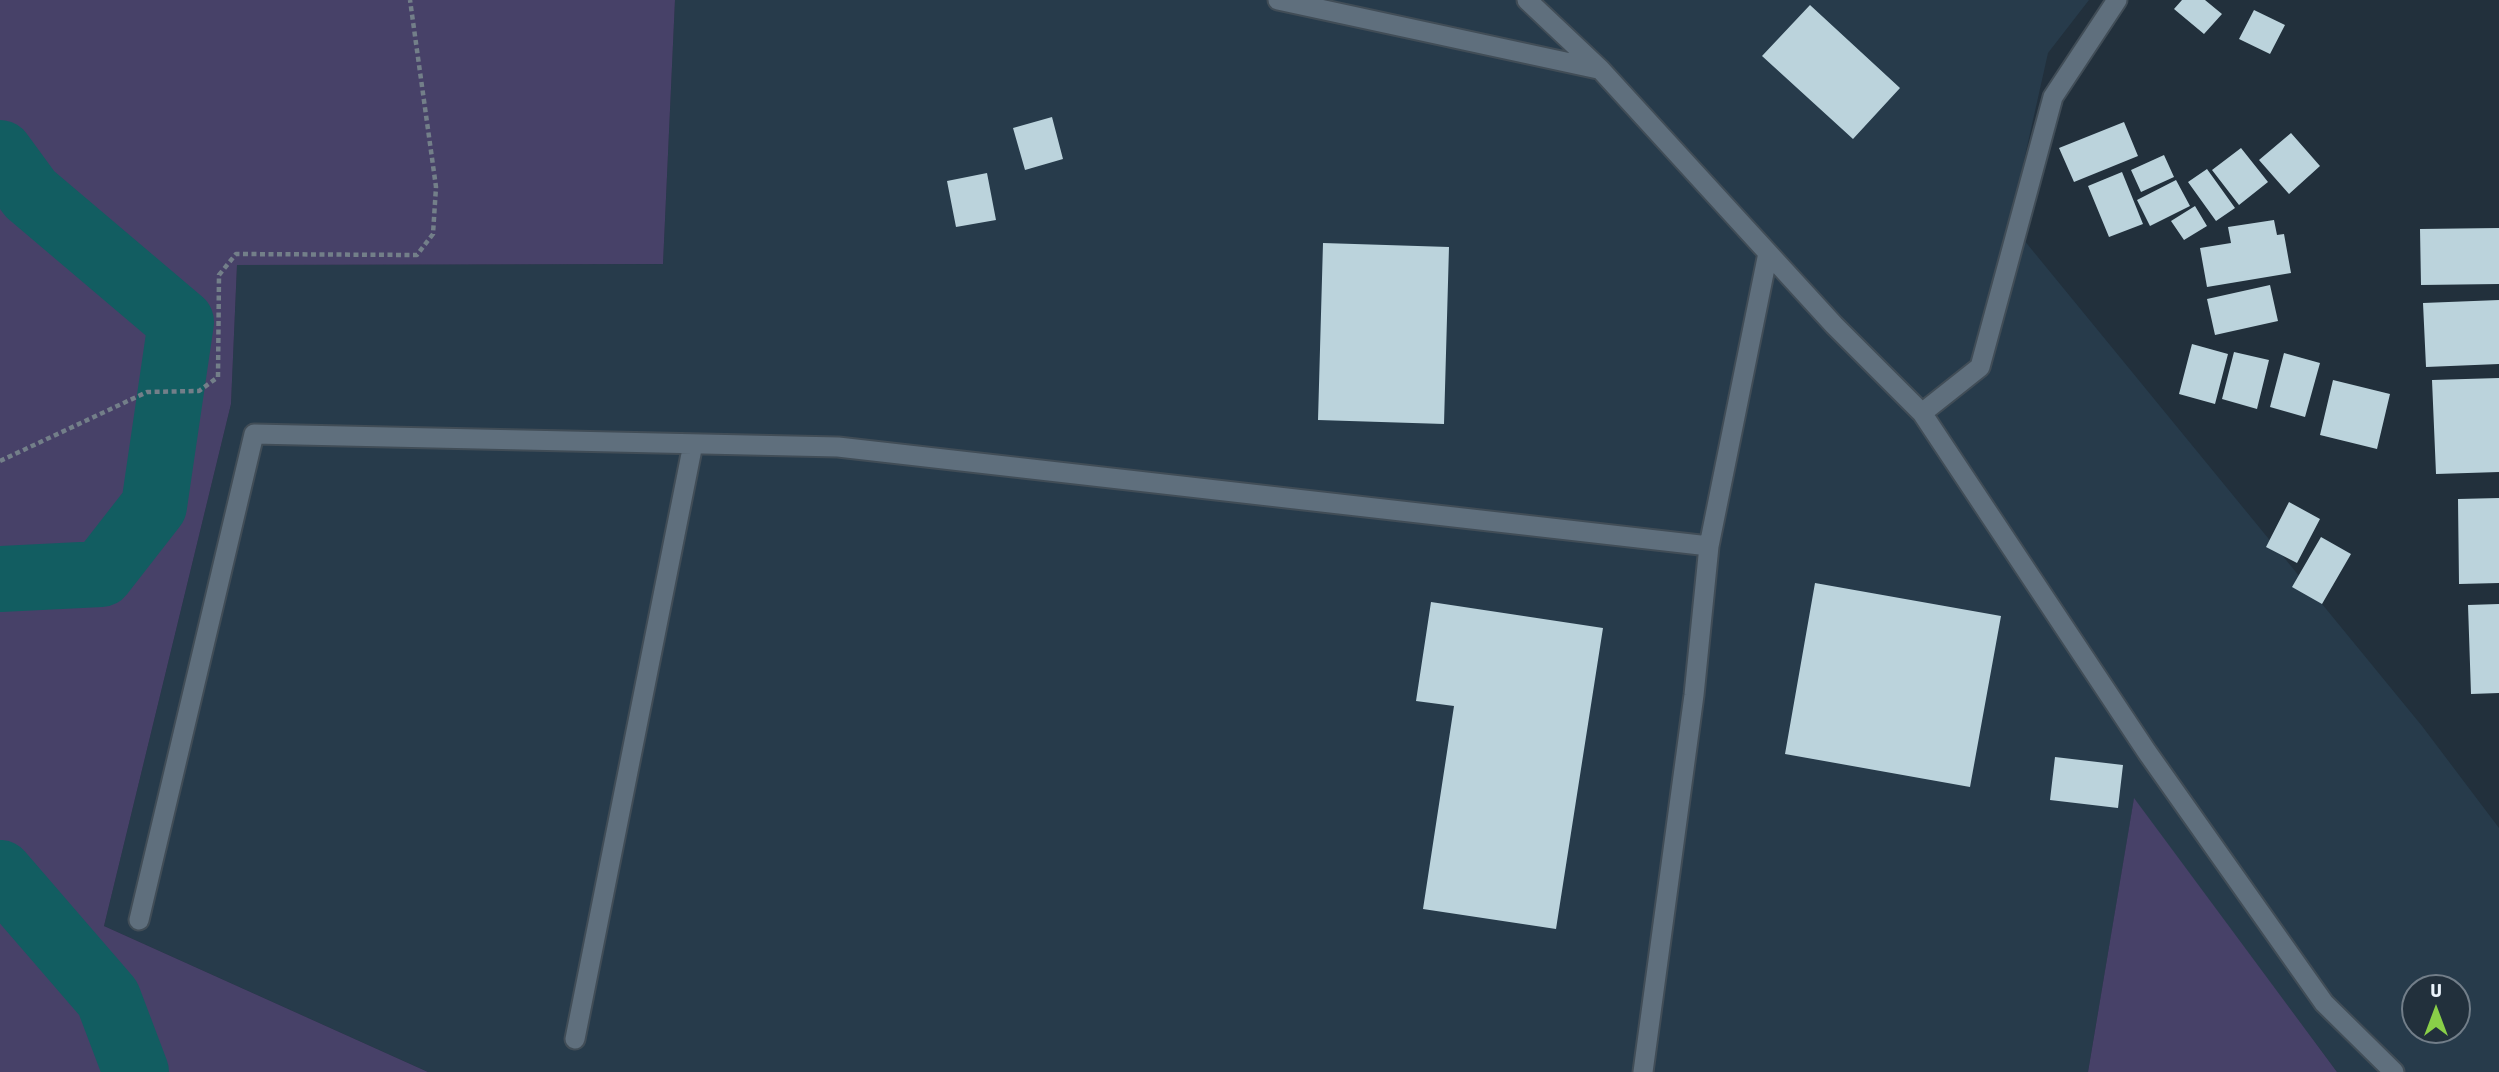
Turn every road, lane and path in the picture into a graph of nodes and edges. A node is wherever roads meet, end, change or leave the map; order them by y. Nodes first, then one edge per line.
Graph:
1 (410, 0) edge
2 (1278, 0) edge
3 (1527, 0) edge
4 (2117, 0) edge
5 (1600, 69) junction
6 (1768, 253) junction
7 (1922, 413) junction
8 (693, 444) junction
9 (0, 461) edge
10 (1709, 546) junction
11 (139, 920) dead end
12 (575, 1040) dead end
13 (1643, 1072) edge
14 (2394, 1072) edge

1 - 9 path
2 - 5 lane
3 - 5 lane
4 - 7 lane
5 - 6 lane
6 - 7 lane
6 - 10 lane
7 - 14 lane
8 - 10 lane
8 - 11 lane
8 - 12 lane
10 - 13 lane

